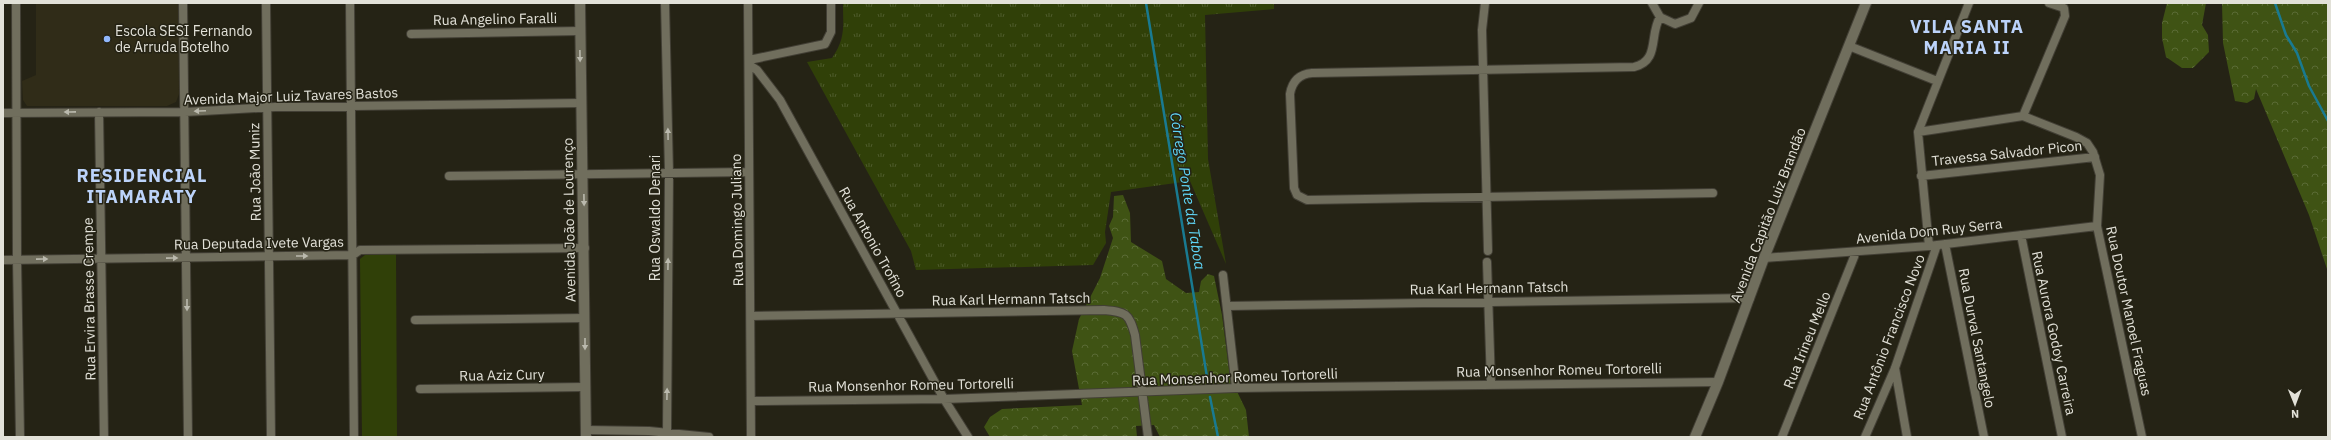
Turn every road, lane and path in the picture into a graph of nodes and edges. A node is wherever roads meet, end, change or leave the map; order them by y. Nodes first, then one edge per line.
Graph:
1 (16, 3) edge
2 (183, 3) edge
3 (266, 3) edge
4 (350, 3) edge
5 (580, 3) edge
6 (665, 3) edge
7 (748, 3) edge
8 (831, 3) edge
9 (1485, 3) edge
10 (1652, 3) edge
11 (1699, 3) edge
12 (1866, 3) edge
13 (1969, 3) edge
14 (2049, 3) edge
15 (1660, 17) junction
16 (580, 30) junction
17 (411, 34) dead end
18 (1849, 46) junction
19 (749, 62) junction
20 (1483, 70) junction
21 (1937, 82) junction
22 (581, 103) junction
23 (351, 107) junction
24 (268, 108) junction
25 (99, 112) junction
26 (185, 112) junction
27 (3, 113) edge
28 (17, 113) junction
29 (2023, 116) junction
30 (1918, 132) junction
31 (2095, 157) junction
32 (749, 172) junction
33 (669, 173) junction
34 (584, 174) junction
35 (449, 176) dead end
36 (1921, 176) junction
37 (1713, 193) dead end
38 (1486, 198) junction
39 (2096, 226) junction
40 (2021, 235) junction
41 (1937, 245) junction
42 (585, 248) junction
43 (1488, 251) dead end
44 (1856, 252) junction
45 (353, 255) junction
46 (269, 256) junction
47 (186, 258) junction
48 (1764, 258) junction
49 (101, 259) junction
50 (3, 260) edge
51 (17, 260) junction
52 (1487, 262) dead end
53 (1223, 275) dead end
54 (1750, 298) junction
55 (1488, 301) junction
56 (1228, 306) junction
57 (898, 315) junction
58 (751, 316) junction
59 (585, 318) junction
60 (415, 320) dead end
61 (1895, 368) junction
62 (1718, 382) junction
63 (1491, 384) junction
64 (584, 387) junction
65 (1236, 388) junction
66 (420, 389) dead end
67 (1143, 392) junction
68 (944, 399) junction
69 (753, 401) junction
70 (666, 433) junction
71 (586, 434) edge
72 (20, 437) edge
73 (104, 437) edge
74 (188, 437) edge
75 (271, 437) edge
76 (354, 437) edge
77 (710, 437) edge
78 (751, 437) edge
79 (968, 437) edge
80 (1148, 437) edge
81 (1695, 437) edge
82 (1782, 437) edge
83 (1866, 437) edge
84 (1907, 437) edge
85 (1984, 437) edge
86 (2062, 437) edge
87 (2142, 437) edge

1 - 28 street
2 - 26 street
3 - 24 street, Rua João Muniz
4 - 23 street
5 - 16 main road, Avenida João de Lourenço
33 -> 6 street, Rua Oswaldo Denari
7 - 19 street, Rua Domingo Juliano
8 - 19 street
9 - 20 street
10 - 15 street
11 - 15 street
12 - 18 main road, Avenida Capitão Luiz Brandão
13 - 21 street
14 - 29 street
15 - 20 street
16 - 17 street, Rua Angelino Faralli
16 -> 22 main road, Avenida João de Lourenço
18 - 21 street
18 - 48 main road, Avenida Capitão Luiz Brandão
19 - 32 street, Rua Domingo Juliano
19 - 57 street, Rua Antonio Trofino
20 - 38 street
20 - 38 street
21 - 30 street
22 - 23 street, Avenida Major Luiz Tavares Bastos
22 - 34 main road, Avenida João de Lourenço
23 - 24 street, Avenida Major Luiz Tavares Bastos
23 - 45 street
24 -> 26 street, Avenida Major Luiz Tavares Bastos
24 - 46 street, Rua João Muniz
25 - 26 street, Avenida Major Luiz Tavares Bastos
25 -> 28 street, Avenida Major Luiz Tavares Bastos
25 - 49 street, Rua Ervira Brasse Crempe
26 - 47 street
27 - 28 street, Avenida Major Luiz Tavares Bastos
28 - 51 street
29 - 30 street
29 - 31 street, Rua Doutor Manoel Fraguas
30 - 36 street, Rua Durval Santangelo
31 - 36 street, Travessa Salvador Picon
31 - 39 street, Rua Doutor Manoel Fraguas
32 - 33 street
32 - 58 street, Rua Domingo Juliano
33 - 34 street
70 -> 33 street, Rua Oswaldo Denari
34 - 35 street
34 -> 42 main road, Avenida João de Lourenço
36 - 41 street, Rua Durval Santangelo
37 - 38 street
38 - 43 street
39 - 40 street, Avenida Dom Ruy Serra
39 - 87 street, Rua Doutor Manoel Fraguas
40 - 41 street, Avenida Dom Ruy Serra
40 - 86 street, Rua Aurora Godoy Carreira
41 - 44 street, Avenida Dom Ruy Serra
41 - 61 street, Rua Antônio Francisco Novo
41 - 85 street, Rua Durval Santangelo
42 - 45 street, Rua Deputada Ivete Vargas
42 - 59 main road, Avenida João de Lourenço
44 - 48 street, Avenida Dom Ruy Serra
44 - 82 street, Rua Irineu Mello
46 -> 45 street, Rua Deputada Ivete Vargas
45 - 76 street
46 - 47 street, Rua Deputada Ivete Vargas
46 - 75 street, Rua João Muniz
49 -> 47 street, Rua Deputada Ivete Vargas
47 -> 74 street
48 - 54 main road, Avenida Capitão Luiz Brandão
51 -> 49 street, Rua Deputada Ivete Vargas
49 - 73 street, Rua Ervira Brasse Crempe
50 - 51 street, Rua Deputada Ivete Vargas
51 - 72 street
52 - 55 street
53 - 56 street
54 - 55 street, Rua Karl Hermann Tatsch
54 - 62 main road, Avenida Capitão Luiz Brandão
55 - 56 street, Rua Karl Hermann Tatsch
55 - 63 street
56 - 65 street
57 - 58 street, Rua Karl Hermann Tatsch
57 - 67 street, Rua Karl Hermann Tatsch
57 - 68 street, Rua Antonio Trofino
58 - 69 street, Rua Domingo Juliano
59 - 60 street
59 -> 64 main road, Avenida João de Lourenço
61 - 83 street, Rua Antônio Francisco Novo
61 - 84 street
62 - 63 street, Rua Monsenhor Romeu Tortorelli
62 - 81 main road, Avenida Capitão Luiz Brandão
63 - 65 street, Rua Monsenhor Romeu Tortorelli
64 - 66 street, Rua Aziz Cury
64 - 71 main road, Avenida João de Lourenço
65 - 67 street, Rua Monsenhor Romeu Tortorelli
67 - 68 street, Rua Monsenhor Romeu Tortorelli
67 - 80 street, Rua Karl Hermann Tatsch
68 - 69 street, Rua Monsenhor Romeu Tortorelli
68 - 79 street, Rua Antonio Trofino
69 - 78 street, Rua Domingo Juliano
70 - 71 street
70 - 77 street

